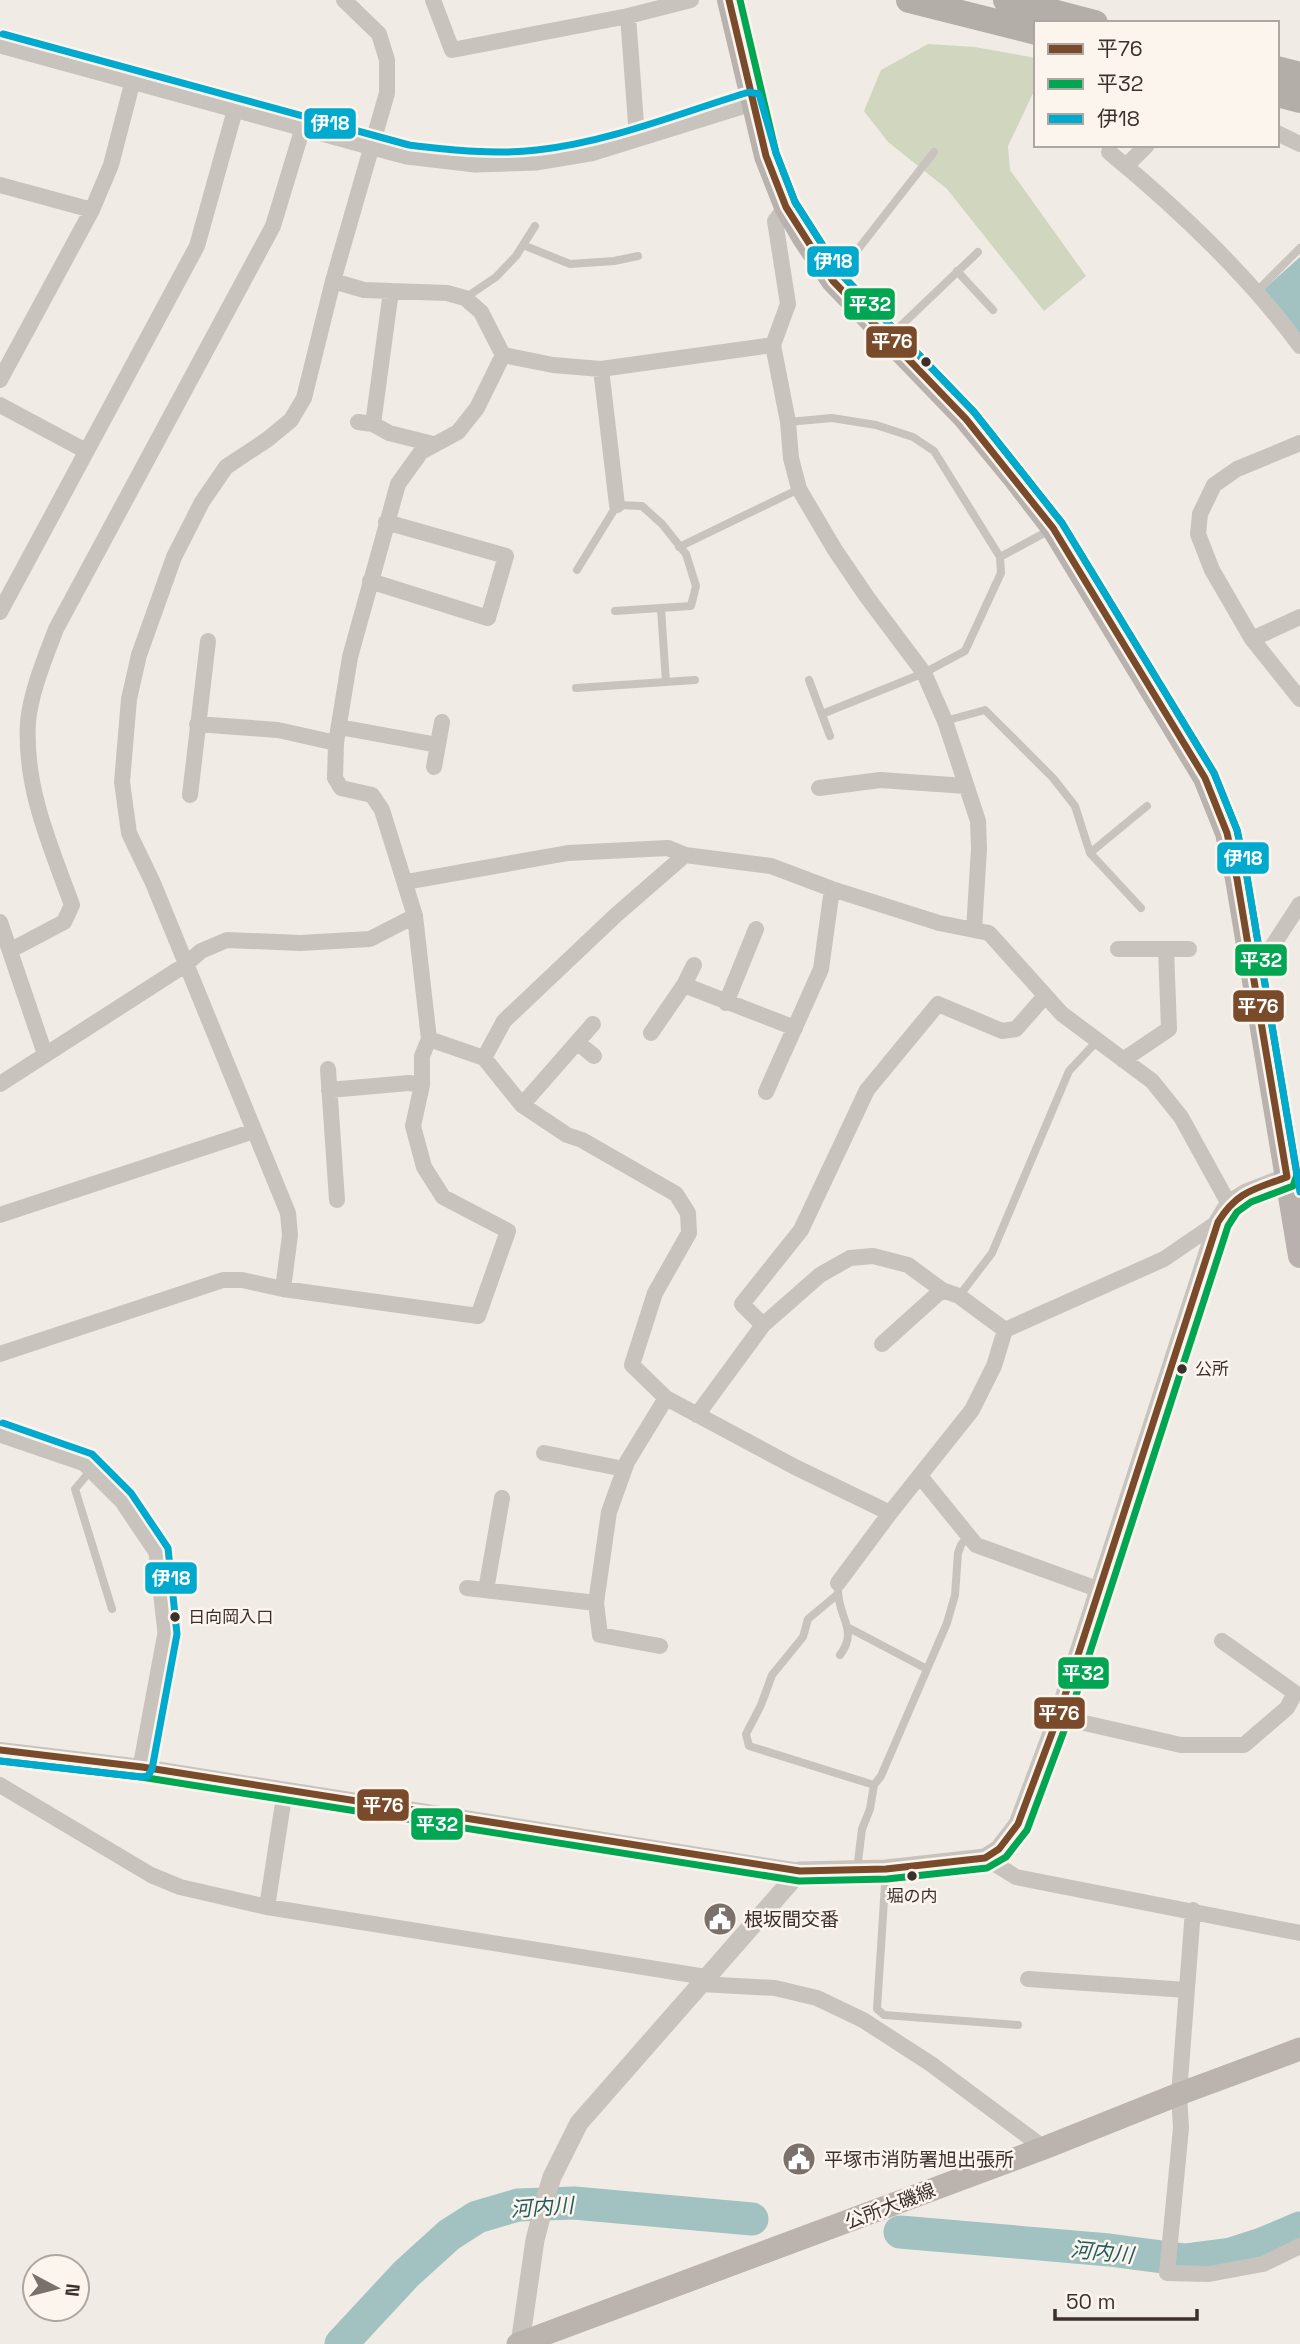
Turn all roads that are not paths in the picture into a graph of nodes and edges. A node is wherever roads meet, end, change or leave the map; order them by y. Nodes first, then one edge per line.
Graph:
1 (344, 0) edge
2 (433, 0) edge
3 (691, 0) edge
4 (729, 0) edge
5 (909, 0) edge
6 (1006, 0) edge
7 (628, 16) junction
8 (1087, 21) edge
9 (1034, 31) edge
10 (0, 44) edge
11 (1279, 70) edge
12 (1300, 75) edge
13 (133, 80) junction
14 (1279, 95) edge
15 (1300, 100) edge
16 (752, 102) junction
17 (235, 110) junction
18 (303, 127) junction
19 (1279, 134) edge
20 (637, 137) junction
21 (1300, 144) edge
22 (373, 146) junction
23 (1145, 147) edge
24 (934, 152) dead end
25 (1109, 152) dead end
26 (1126, 166) junction
27 (0, 185) edge
28 (786, 207) junction
29 (92, 210) junction
30 (535, 226) dead end
31 (523, 245) junction
32 (1300, 248) edge
33 (978, 252) dead end
34 (638, 256) dead end
35 (957, 271) junction
36 (333, 281) junction
37 (833, 281) junction
38 (391, 291) junction
39 (1256, 291) junction
40 (466, 298) junction
41 (993, 310) dead end
42 (887, 339) junction
43 (773, 345) junction
44 (1300, 346) edge
45 (503, 355) junction
46 (601, 369) junction
47 (0, 380) edge
48 (0, 405) edge
49 (788, 422) junction
50 (1300, 443) edge
51 (433, 444) junction
52 (86, 451) junction
53 (799, 489) junction
54 (617, 505) junction
55 (386, 522) junction
56 (1053, 528) junction
57 (679, 547) junction
58 (1000, 557) junction
59 (577, 570) dead end
60 (370, 581) junction
61 (661, 608) junction
62 (615, 611) dead end
63 (0, 612) edge
64 (1300, 617) edge
65 (1252, 639) junction
66 (208, 641) dead end
67 (924, 673) junction
68 (695, 680) dead end
69 (809, 680) dead end
70 (666, 682) junction
71 (576, 688) dead end
72 (1299, 697) edge
73 (822, 714) junction
74 (945, 721) junction
75 (442, 722) dead end
76 (197, 724) junction
77 (338, 735) junction
78 (830, 736) dead end
79 (438, 745) junction
80 (434, 767) dead end
81 (966, 786) junction
82 (819, 788) dead end
83 (190, 795) dead end
84 (1147, 806) dead end
85 (1090, 853) junction
86 (685, 855) junction
87 (406, 882) junction
88 (832, 889) junction
89 (1300, 904) edge
90 (1141, 908) dead end
91 (415, 916) junction
92 (0, 922) edge
93 (756, 929) dead end
94 (974, 930) junction
95 (1118, 948) dead end
96 (1166, 949) junction
97 (1189, 949) dead end
98 (11, 950) junction
99 (1253, 963) junction
100 (185, 965) junction
101 (694, 965) dead end
102 (684, 985) junction
103 (1045, 996) junction
104 (726, 1003) junction
105 (593, 1024) dead end
106 (795, 1028) junction
107 (651, 1033) dead end
108 (429, 1039) junction
109 (1097, 1041) junction
110 (577, 1042) junction
111 (46, 1055) junction
112 (594, 1056) dead end
113 (484, 1058) junction
114 (1123, 1060) junction
115 (328, 1069) dead end
116 (0, 1084) edge
117 (422, 1085) junction
118 (329, 1090) junction
119 (766, 1092) dead end
120 (522, 1105) junction
121 (254, 1131) junction
122 (1293, 1176) edge
123 (337, 1200) dead end
124 (1229, 1204) junction
125 (1296, 1213) edge
126 (0, 1215) edge
127 (1218, 1222) junction
128 (1300, 1256) edge
129 (283, 1289) junction
130 (942, 1290) junction
131 (958, 1296) junction
132 (763, 1325) junction
133 (1005, 1330) junction
134 (882, 1344) dead end
135 (0, 1354) edge
136 (666, 1398) junction
137 (697, 1415) junction
138 (0, 1433) edge
139 (544, 1453) dead end
140 (92, 1469) junction
141 (624, 1469) junction
142 (920, 1476) junction
143 (502, 1498) dead end
144 (890, 1513) junction
145 (968, 1535) junction
146 (467, 1588) dead end
147 (838, 1588) junction
148 (486, 1590) junction
149 (1100, 1590) junction
150 (596, 1603) junction
151 (112, 1609) dead end
152 (849, 1628) junction
153 (1222, 1641) dead end
154 (660, 1646) dead end
155 (840, 1655) dead end
156 (927, 1669) junction
157 (1298, 1692) edge
158 (1058, 1717) junction
159 (0, 1751) edge
160 (142, 1767) junction
161 (0, 1785) edge
162 (874, 1785) junction
163 (285, 1790) junction
164 (985, 1858) junction
165 (886, 1869) junction
166 (857, 1870) junction
167 (800, 1871) junction
168 (267, 1908) junction
169 (1193, 1910) junction
170 (1300, 1933) edge
171 (1028, 1979) dead end
172 (704, 1980) junction
173 (1187, 1990) junction
174 (1018, 2025) dead end
175 (1300, 2049) edge
176 (1179, 2094) junction
177 (1044, 2148) junction
178 (1300, 2246) edge
179 (520, 2344) edge

1 - 22 street
2 - 7 street
3 - 7 street
4 - 16 main road
5 - 9 highway
6 - 8 highway
7 - 20 street
10 - 13 street
11 - 12 highway
13 - 17 street
13 - 29 street
14 - 15 highway
16 - 20 street
16 - 28 main road
17 - 18 street
17 - 52 street
18 - 22 street
18 - 98 street
19 - 21 street
20 - 22 street
22 - 36 street
23 - 26 street
24 - 37 lane
25 - 26 street
26 - 39 street
27 - 29 street
28 - 37 main road
28 - 43 street
29 - 47 street
30 - 31 lane
31 - 34 lane
31 - 40 lane
32 - 39 lane
33 - 35 lane
35 - 41 lane
35 - 42 lane
36 - 38 street
36 - 100 street
37 - 42 main road
38 - 40 street
38 - 51 street
39 - 44 street
40 - 45 street
42 - 56 main road
43 - 46 street
43 - 49 street
45 - 46 street
45 - 51 street
46 - 54 street
48 - 52 street
49 - 53 street
49 - 58 lane
50 - 65 street
51 - 55 street
52 - 63 street
53 - 57 lane
53 - 67 street
54 - 57 lane
54 - 59 lane
55 - 60 street
55 - 60 street
56 - 58 lane
56 - 99 main road
57 - 61 lane
58 - 67 lane
60 - 77 street
61 - 62 lane
61 - 70 lane
64 - 65 street
65 - 72 street
66 - 76 street
67 - 73 lane
67 - 74 street
68 - 70 lane
69 - 73 lane
70 - 71 lane
73 - 78 lane
74 - 81 street
74 - 85 lane
75 - 79 street
76 - 77 street
76 - 83 street
77 - 79 street
77 - 87 street
79 - 80 street
81 - 82 street
81 - 94 street
84 - 85 lane
85 - 90 lane
86 - 87 street
86 - 88 street
86 - 113 street
87 - 91 street
88 - 94 street
88 - 106 street
89 - 99 street
91 - 100 street
91 - 108 street
92 - 98 street
93 - 104 street
94 - 103 street
95 - 96 street
96 - 97 street
96 - 114 street
98 - 111 street
99 - 122 main road
100 - 111 street
100 - 121 street
101 - 102 street
102 - 104 street
102 - 107 street
103 - 109 street
103 - 132 street
104 - 106 street
105 - 110 street
106 - 119 street
108 - 113 street
108 - 117 street
109 - 114 street
109 - 131 lane
110 - 112 street
110 - 120 street
111 - 116 street
113 - 120 street
114 - 124 street
115 - 118 street
117 - 118 street
117 - 129 street
118 - 123 street
120 - 136 street
121 - 126 street
121 - 129 street
122 - 124 street
122 - 125 main road
124 - 127 street
125 - 128 main road
127 - 133 street
127 - 149 street
129 - 135 street
130 - 131 street
130 - 132 street
130 - 134 street
131 - 133 street
132 - 137 street
133 - 142 street
136 - 137 street
136 - 141 street
137 - 144 street
138 - 140 street
139 - 141 street
140 - 151 lane
140 - 160 street
141 - 150 street
142 - 144 street
142 - 145 street
143 - 148 street
144 - 147 street
145 - 149 street
145 - 156 lane
146 - 148 street
147 - 152 lane
147 - 162 lane
148 - 150 street
149 - 158 street
150 - 154 street
152 - 155 lane
152 - 156 lane
153 - 157 street
156 - 162 lane
157 - 158 street
158 - 164 street
159 - 160 street
160 - 163 street
161 - 168 street
162 - 166 lane
163 - 167 street
163 - 168 street
164 - 165 street
164 - 169 street
165 - 166 street
165 - 174 lane
166 - 167 street
167 - 172 street
168 - 172 street
169 - 170 street
169 - 173 street
171 - 173 street
172 - 177 street
172 - 179 street
173 - 176 street
175 - 176 main road, 公所大磯線
176 - 177 main road, 公所大磯線
176 - 178 street
177 - 179 main road, 公所大磯線

